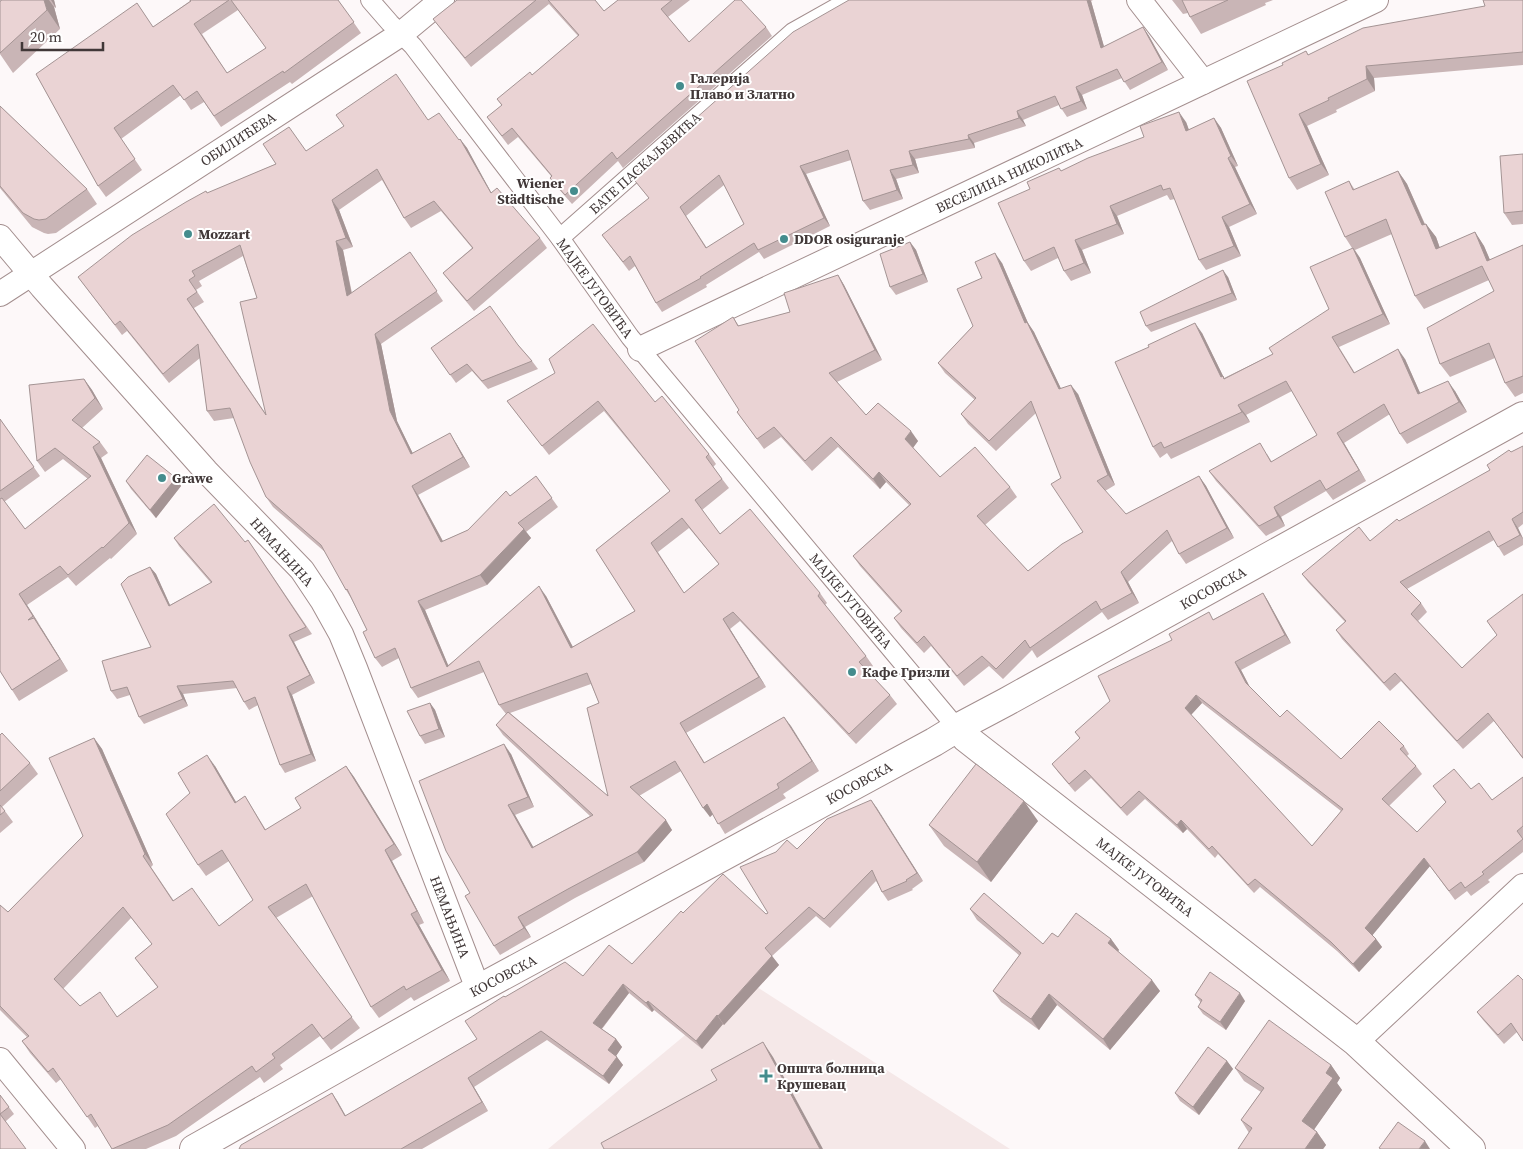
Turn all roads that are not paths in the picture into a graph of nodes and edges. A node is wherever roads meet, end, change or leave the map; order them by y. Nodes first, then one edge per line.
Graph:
1 (370, 0) edge
2 (442, 0) edge
3 (850, 0) edge
4 (1140, 0) edge
5 (1376, 0) edge
6 (401, 34) junction
7 (1203, 82) junction
8 (0, 237) edge
9 (560, 238) junction
10 (31, 274) junction
11 (0, 294) edge
12 (640, 349) junction
13 (1523, 416) edge
14 (957, 728) junction
15 (1523, 886) edge
16 (478, 990) junction
17 (1356, 1042) junction
18 (0, 1060) edge
19 (73, 1149) edge
20 (194, 1149) edge
21 (1471, 1149) edge

1 - 6 street, МАЈКЕ ЈУГОВИЋА
2 - 6 street, ОБИЛИЋЕВА
3 - 9 street, БАТЕ ПАСКАЉЕВИЋА
4 - 7 street
5 - 7 street, ВЕСЕЛИНА НИКОЛИЋА
6 - 9 street, МАЈКЕ ЈУГОВИЋА
6 - 10 street, ОБИЛИЋЕВА
7 - 12 street, ВЕСЕЛИНА НИКОЛИЋА
8 - 10 street, НЕМАЊИНА
9 - 12 street, МАЈКЕ ЈУГОВИЋА
10 - 11 street, ОБИЛИЋЕВА
10 - 16 street, НЕМАЊИНА
12 - 14 street, МАЈКЕ ЈУГОВИЋА
13 - 14 street, КОСОВСКА
14 - 16 street, КОСОВСКА
14 - 17 street, МАЈКЕ ЈУГОВИЋА
15 - 17 street
16 - 20 street, КОСОВСКА
17 - 21 street, МАЈКЕ ЈУГОВИЋА
18 - 19 street

